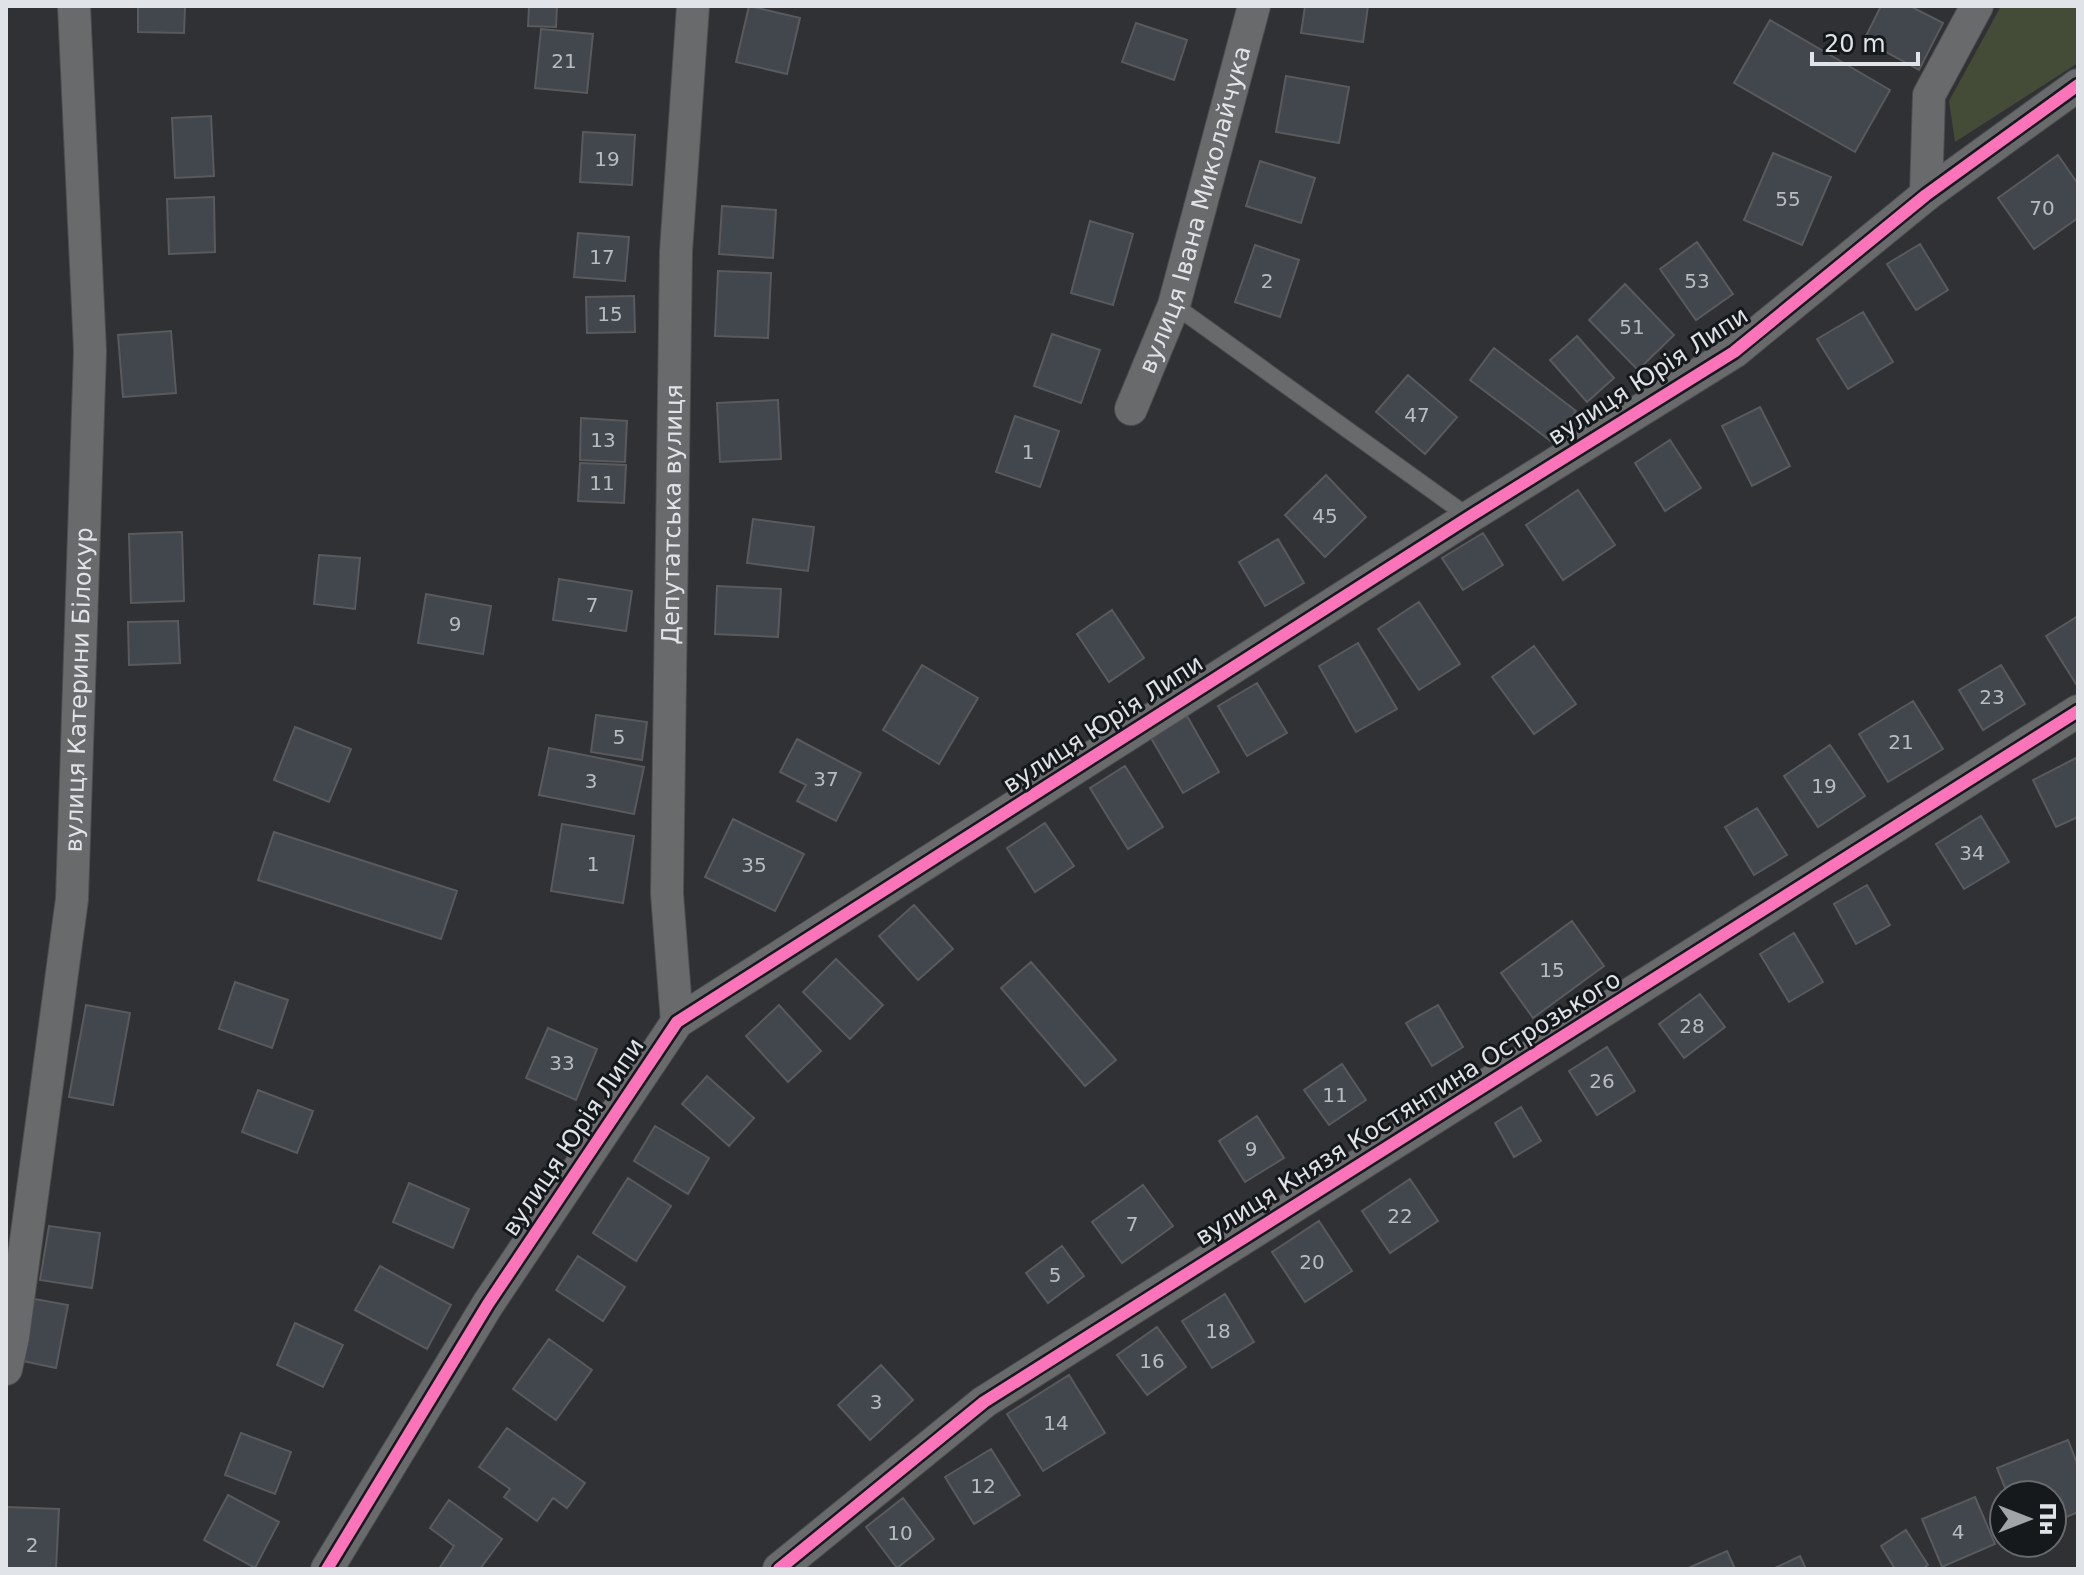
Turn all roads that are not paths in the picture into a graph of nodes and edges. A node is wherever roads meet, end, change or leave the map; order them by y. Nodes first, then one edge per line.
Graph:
1 (74, 6) edge
2 (693, 6) edge
3 (1254, 6) edge
4 (1977, 6) edge
5 (2078, 85) edge
6 (1926, 195) junction
7 (1174, 305) junction
8 (1131, 409) dead end
9 (1469, 517) junction
10 (2078, 711) edge
11 (677, 1022) junction
12 (6, 1369) edge
13 (327, 1569) edge
14 (779, 1569) edge

1 - 12 street, вулиця Катерини Білокур
2 - 11 street, Депутатська вулиця
3 - 7 street, вулиця Івана Миколайчука
4 - 6 street
5 - 6 street, вулиця Юрія Липи
6 - 9 street, вулиця Юрія Липи
7 - 8 street, вулиця Івана Миколайчука
7 - 9 lane
9 - 11 street, вулиця Юрія Липи
10 - 14 street, вулиця Князя Костянтина Острозького
11 - 13 street, вулиця Юрія Липи

